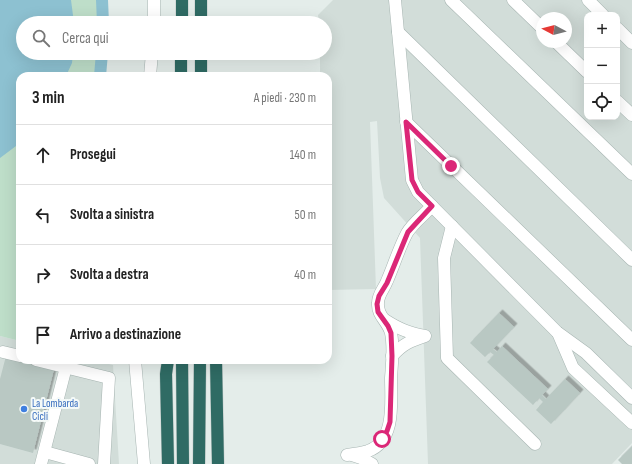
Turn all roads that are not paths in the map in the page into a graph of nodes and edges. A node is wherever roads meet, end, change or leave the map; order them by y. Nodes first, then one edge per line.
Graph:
1 (154, 0) edge
2 (182, 0) edge
3 (202, 0) edge
4 (395, 0) edge
5 (451, 0) edge
6 (513, 0) edge
7 (588, 0) edge
8 (600, 12) edge
9 (154, 16) edge
10 (182, 16) edge
11 (201, 16) edge
12 (536, 22) edge
13 (620, 31) edge
14 (398, 32) junction
15 (632, 43) edge
16 (562, 48) edge
17 (151, 60) edge
18 (182, 60) edge
19 (201, 60) edge
20 (584, 69) edge
21 (150, 72) edge
22 (181, 72) edge
23 (201, 72) edge
24 (620, 104) edge
25 (632, 115) edge
26 (406, 122) junction
27 (632, 174) edge
28 (432, 206) junction
29 (452, 226) junction
30 (632, 260) edge
31 (384, 320) junction
32 (557, 332) junction
33 (632, 340) edge
34 (3, 352) dead end
35 (16, 355) edge
36 (392, 356) junction
37 (53, 364) edge
38 (135, 364) edge
39 (167, 364) edge
40 (182, 364) edge
41 (200, 364) edge
42 (216, 364) edge
43 (66, 367) junction
44 (632, 398) edge
45 (632, 423) edge
46 (535, 444) dead end
47 (45, 452) junction
48 (42, 464) edge
49 (89, 464) edge
50 (104, 464) edge
51 (144, 464) edge
52 (168, 464) edge
53 (183, 464) edge
54 (199, 464) edge
55 (218, 464) edge
56 (372, 464) edge

1 - 9 street
2 - 10 highway
3 - 11 highway
4 - 14 street
5 - 27 street
6 - 12 street
7 - 8 street
13 - 15 street
14 - 26 street
14 - 30 street
16 - 20 street
17 - 21 street
18 - 22 highway
19 - 23 highway
24 - 25 street
26 - 28 street
26 - 33 street
28 - 29 street
28 - 31 street
29 - 32 street
29 - 46 street
31 - 36 street
31 - 36 street
32 - 44 street
32 - 45 street
34 - 35 street
36 - 56 street
37 - 43 street
38 - 51 street
39 - 52 highway
40 - 53 highway
41 - 54 highway
42 - 55 highway
43 - 47 street
43 - 50 street
47 - 48 street
47 - 49 street

